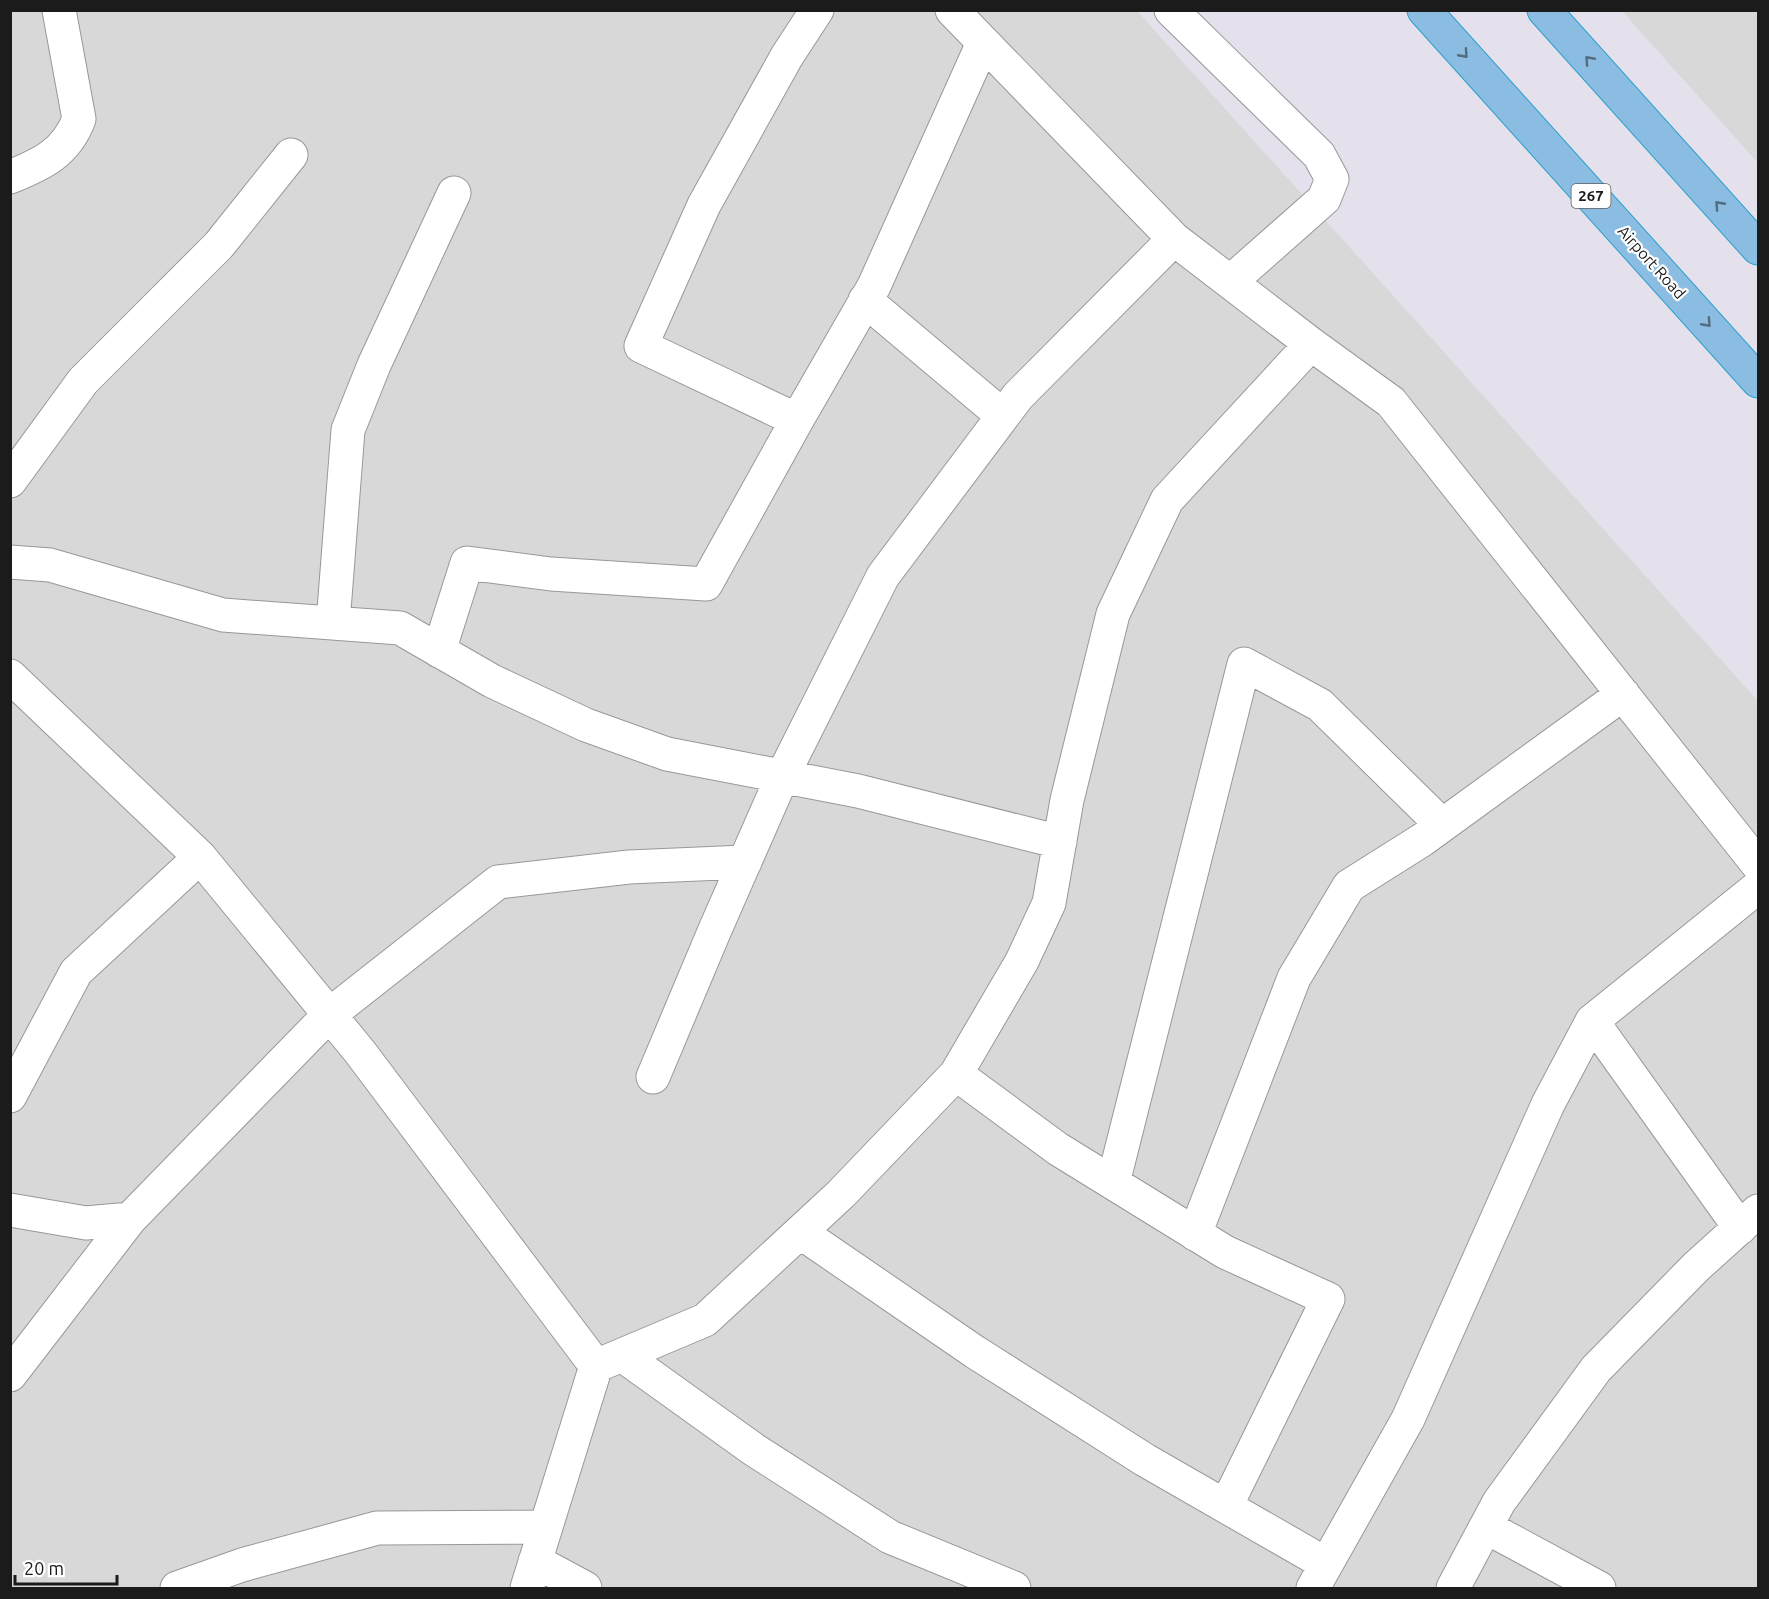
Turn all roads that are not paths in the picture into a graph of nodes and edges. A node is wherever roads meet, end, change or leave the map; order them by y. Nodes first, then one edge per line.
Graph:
1 (59, 10) edge
2 (817, 10) edge
3 (952, 10) edge
4 (1171, 10) edge
5 (1425, 10) edge
6 (1544, 10) edge
7 (983, 43) junction
8 (291, 155) dead end
9 (10, 177) edge
10 (454, 193) dead end
11 (1174, 239) junction
12 (1758, 248) edge
13 (1230, 282) junction
14 (865, 300) junction
15 (1311, 344) junction
16 (1758, 381) edge
17 (1003, 416) junction
18 (797, 420) junction
19 (10, 482) edge
20 (10, 562) edge
21 (333, 623) junction
22 (440, 651) junction
23 (10, 676) edge
24 (1623, 694) junction
25 (782, 777) junction
26 (1442, 825) junction
27 (1060, 842) junction
28 (200, 857) junction
29 (745, 862) junction
30 (1758, 865) edge
31 (1758, 887) edge
32 (329, 1015) junction
33 (1592, 1021) junction
34 (956, 1074) junction
35 (653, 1077) dead end
36 (10, 1096) edge
37 (1113, 1183) junction
38 (10, 1210) edge
39 (130, 1219) junction
40 (1749, 1220) edge
41 (800, 1232) junction
42 (1195, 1234) junction
43 (609, 1361) junction
44 (10, 1375) edge
45 (1226, 1506) junction
46 (546, 1527) junction
47 (1486, 1527) junction
48 (531, 1575) edge
49 (1320, 1576) edge
50 (177, 1588) edge
51 (585, 1588) edge
52 (1014, 1588) edge
53 (1453, 1588) edge
54 (1599, 1588) edge

1 - 9 street
2 - 18 street
3 - 7 street
4 - 13 street
5 -> 16 highway, Airport Road / 267
12 -> 6 highway
7 - 11 street
7 - 14 street
8 - 19 street
10 - 21 street
11 - 13 street
11 - 17 street
13 - 15 street
14 - 17 street
14 - 18 street
15 - 24 street
15 - 27 street
17 - 25 street
18 - 22 street
20 - 21 street
21 - 22 street
22 - 25 street
23 - 28 street
24 - 26 street
24 - 30 street
25 - 27 street
25 - 29 street
26 - 37 street
26 - 42 street
27 - 34 street
28 - 32 street
28 - 36 street
29 - 32 street
29 - 35 street
31 - 33 street
32 - 39 street
32 - 43 street
33 - 40 street
33 - 49 street
34 - 37 street
34 - 41 street
37 - 42 street
38 - 39 street
39 - 44 street
40 - 47 street
41 - 43 street
41 - 45 street
42 - 45 street
43 - 46 street
43 - 52 street
45 - 49 street
46 - 48 street
46 - 50 street
47 - 53 street
47 - 54 street
48 - 51 street

